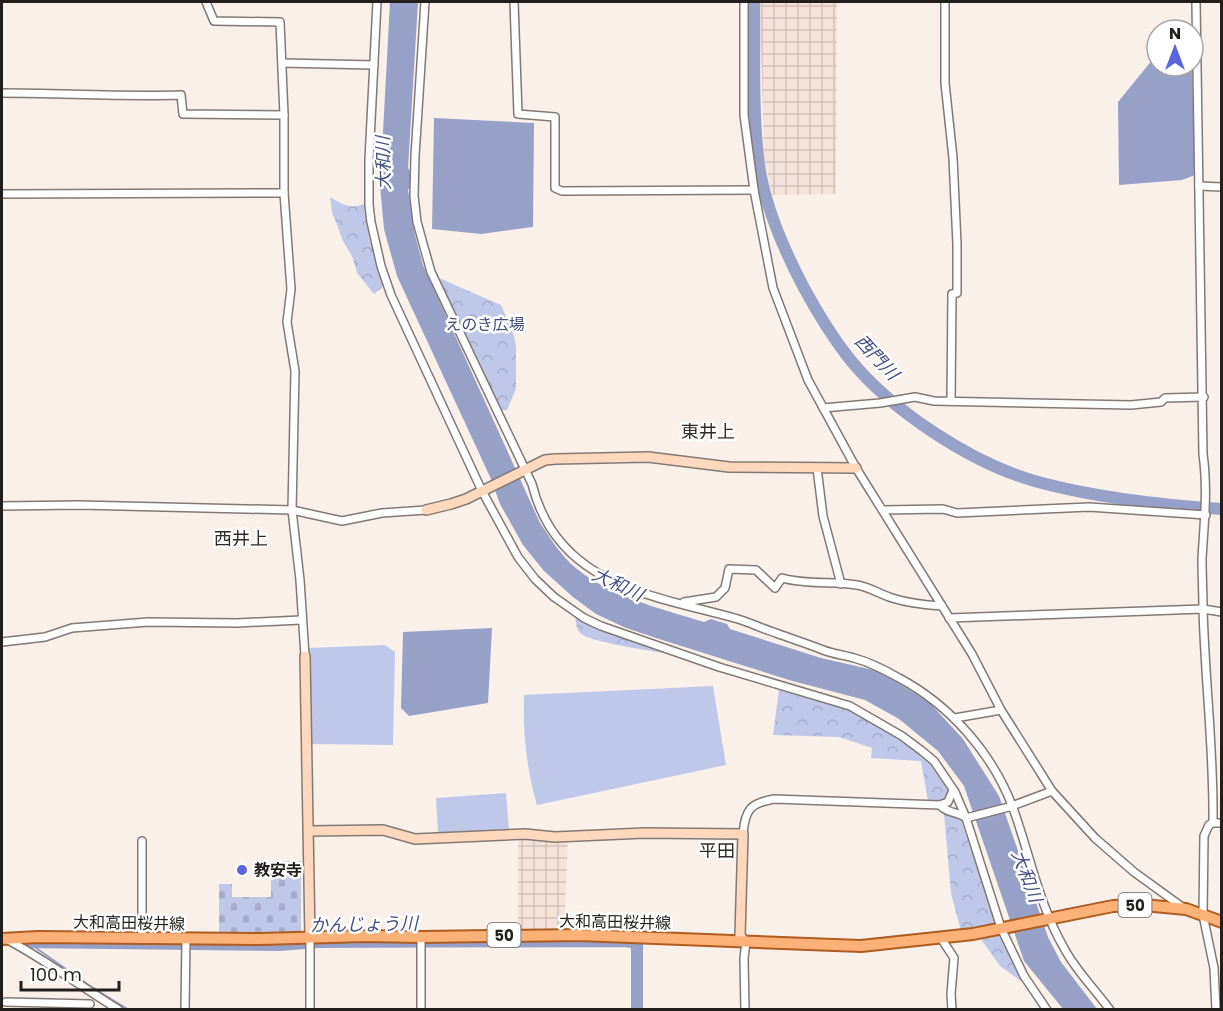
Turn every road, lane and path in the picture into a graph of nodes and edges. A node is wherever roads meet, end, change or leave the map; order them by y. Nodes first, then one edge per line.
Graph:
1 (206, 2) edge
2 (377, 2) edge
3 (425, 2) edge
4 (514, 2) edge
5 (744, 2) edge
6 (945, 2) edge
7 (1196, 2) edge
8 (282, 63) junction
9 (374, 65) junction
10 (2, 93) edge
11 (284, 115) junction
12 (1199, 186) junction
13 (1221, 187) edge
14 (754, 190) junction
15 (284, 193) junction
16 (2, 194) edge
17 (1204, 397) junction
18 (951, 401) junction
19 (823, 408) junction
20 (817, 468) junction
21 (856, 468) junction
22 (524, 471) junction
23 (483, 490) junction
24 (2, 507) edge
25 (292, 510) junction
26 (426, 510) joint
27 (883, 510) junction
28 (1206, 514) junction
29 (841, 584) junction
30 (677, 603) junction
31 (942, 606) junction
32 (1203, 609) junction
33 (1221, 612) edge
34 (949, 618) junction
35 (302, 620) junction
36 (2, 642) edge
37 (304, 656) joint
38 (1001, 710) junction
39 (955, 718) junction
40 (953, 790) junction
41 (1052, 791) junction
42 (940, 806) junction
43 (1010, 806) junction
44 (967, 818) junction
45 (1217, 823) edge
46 (309, 831) junction
47 (743, 834) junction
48 (142, 841) dead end
49 (1186, 909) junction
50 (1203, 915) junction
51 (1049, 918) junction
52 (1221, 922) edge
53 (1003, 927) junction
54 (3, 938) edge
55 (142, 938) junction
56 (941, 938) junction
57 (310, 940) junction
58 (421, 941) junction
59 (745, 941) junction
60 (186, 942) junction
61 (90, 992) junction
62 (6, 1002) dead end
63 (90, 1007) edge
64 (119, 1010) edge
65 (185, 1010) edge
66 (309, 1010) edge
67 (421, 1010) edge
68 (745, 1010) edge
69 (952, 1010) edge
70 (1047, 1010) edge
71 (1110, 1010) edge
72 (1216, 1010) edge

1 - 8 street
2 - 9 street
3 - 22 street
4 - 14 street
5 - 14 street
6 - 18 street
7 - 12 street
8 - 9 street
8 - 11 street
9 - 23 street
10 - 11 street
11 - 15 street
12 - 13 street
12 - 17 street
14 - 19 street
15 - 16 street
15 - 25 street
17 - 18 street
17 - 28 street
18 - 19 street
19 - 21 street
20 - 21 street
20 - 22 street
20 - 29 street
21 - 27 street
22 - 23 street
22 - 30 street
23 - 26 street
23 - 40 street
24 - 25 street
25 - 26 street
25 - 35 street
27 - 28 street
27 - 31 street
28 - 32 street
29 - 30 street
29 - 31 street
30 - 39 street
31 - 34 street
32 - 33 street
32 - 34 street
32 - 45 street
34 - 38 street
35 - 36 street
35 - 37 street
37 - 46 street
38 - 39 street
38 - 41 street
39 - 43 street
40 - 42 street
40 - 44 street
41 - 43 street
41 - 49 street
42 - 44 street
42 - 47 street
43 - 44 street
43 - 51 street
44 - 53 street
45 - 50 street
46 - 47 street
46 - 57 street
47 - 59 street
48 - 55 street
49 - 50 main road, 大和高田桜井線 / 50
49 - 51 main road, 大和高田桜井線 / 50
50 - 52 main road, 大和高田桜井線 / 50
50 - 72 street
51 - 53 main road, 大和高田桜井線 / 50
51 - 71 street
53 - 56 main road, 大和高田桜井線 / 50
53 - 70 street
54 - 55 main road, 大和高田桜井線 / 50
54 - 61 street
55 - 60 main road, 大和高田桜井線 / 50
56 - 59 main road, 大和高田桜井線 / 50
56 - 69 street
57 - 58 main road, 大和高田桜井線 / 50
57 - 60 main road, 大和高田桜井線 / 50
57 - 66 street
58 - 59 main road, 大和高田桜井線 / 50
58 - 67 street
59 - 68 street
60 - 65 street
61 - 63 street
61 - 64 street
62 - 63 street

